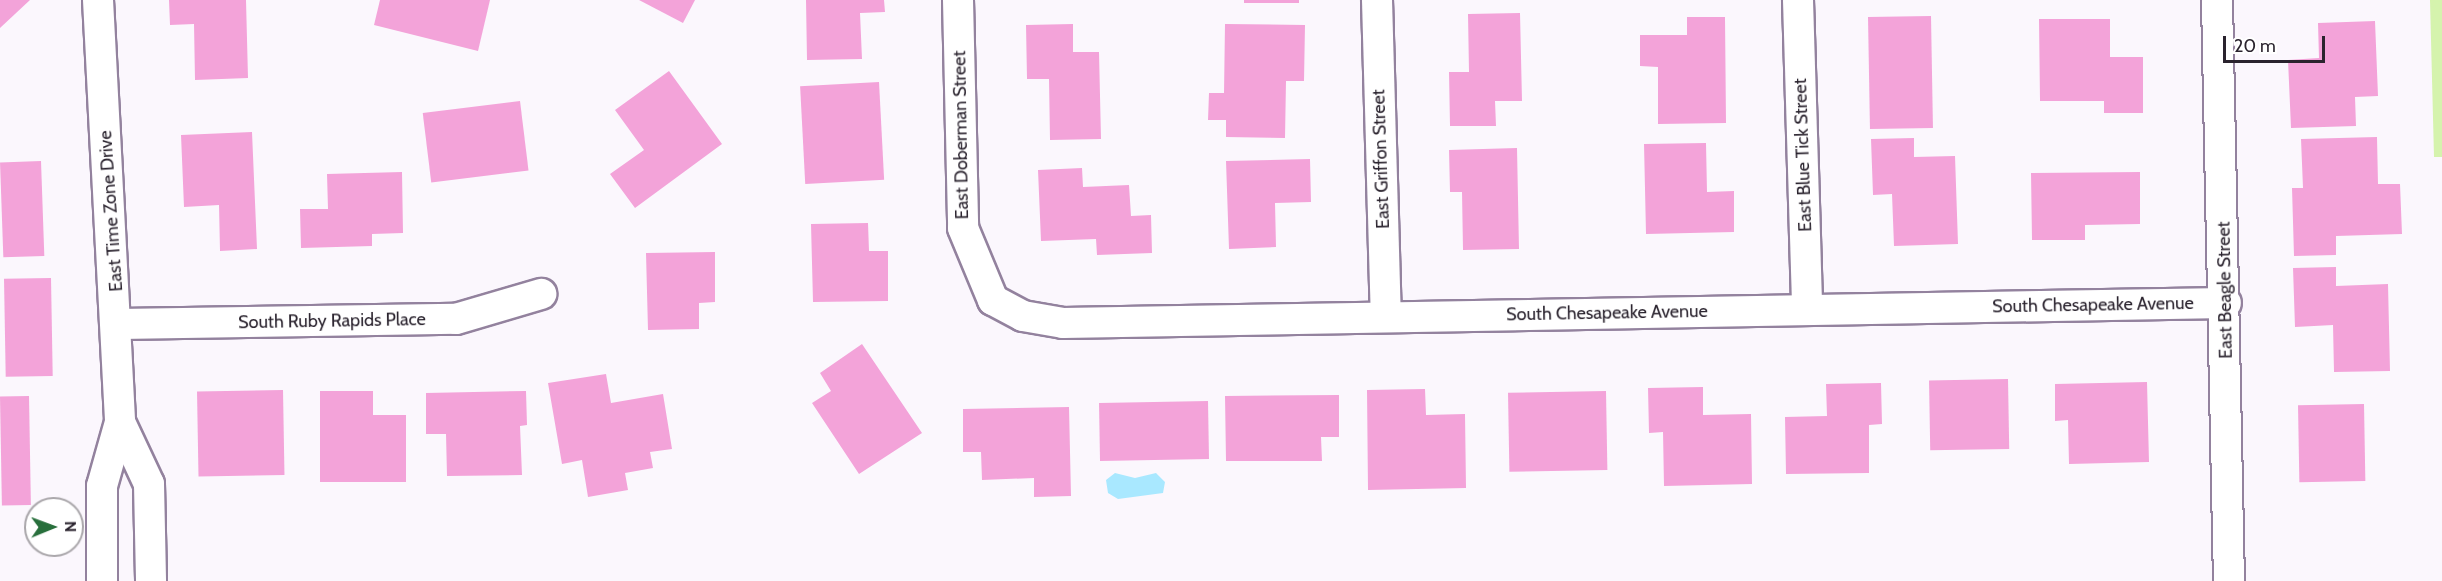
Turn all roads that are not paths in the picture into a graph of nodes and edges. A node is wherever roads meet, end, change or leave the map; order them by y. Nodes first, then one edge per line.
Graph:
1 (98, 0) edge
2 (958, 0) edge
3 (1377, 0) edge
4 (1798, 0) edge
5 (2217, 0) edge
6 (541, 294) dead end
7 (993, 300) joint
8 (2226, 303) junction
9 (1807, 310) junction
10 (1386, 317) junction
11 (119, 324) junction
12 (120, 422) junction
13 (102, 581) edge
14 (151, 581) edge
15 (2229, 581) edge

1 - 11 street, East Time Zone Drive
2 - 7 street, East Doberman Street
3 - 10 street, East Griffon Street
4 - 9 street, East Blue Tick Street
5 - 8 street, East Beagle Street
6 - 11 street, South Ruby Rapids Place
7 - 10 street, South Chesapeake Avenue
8 - 9 street, South Chesapeake Avenue
8 - 15 street, East Beagle Street
9 - 10 street, South Chesapeake Avenue
11 - 12 street, East Time Zone Drive
12 - 13 street, East Time Zone Drive
12 - 14 street, East Time Zone Drive

